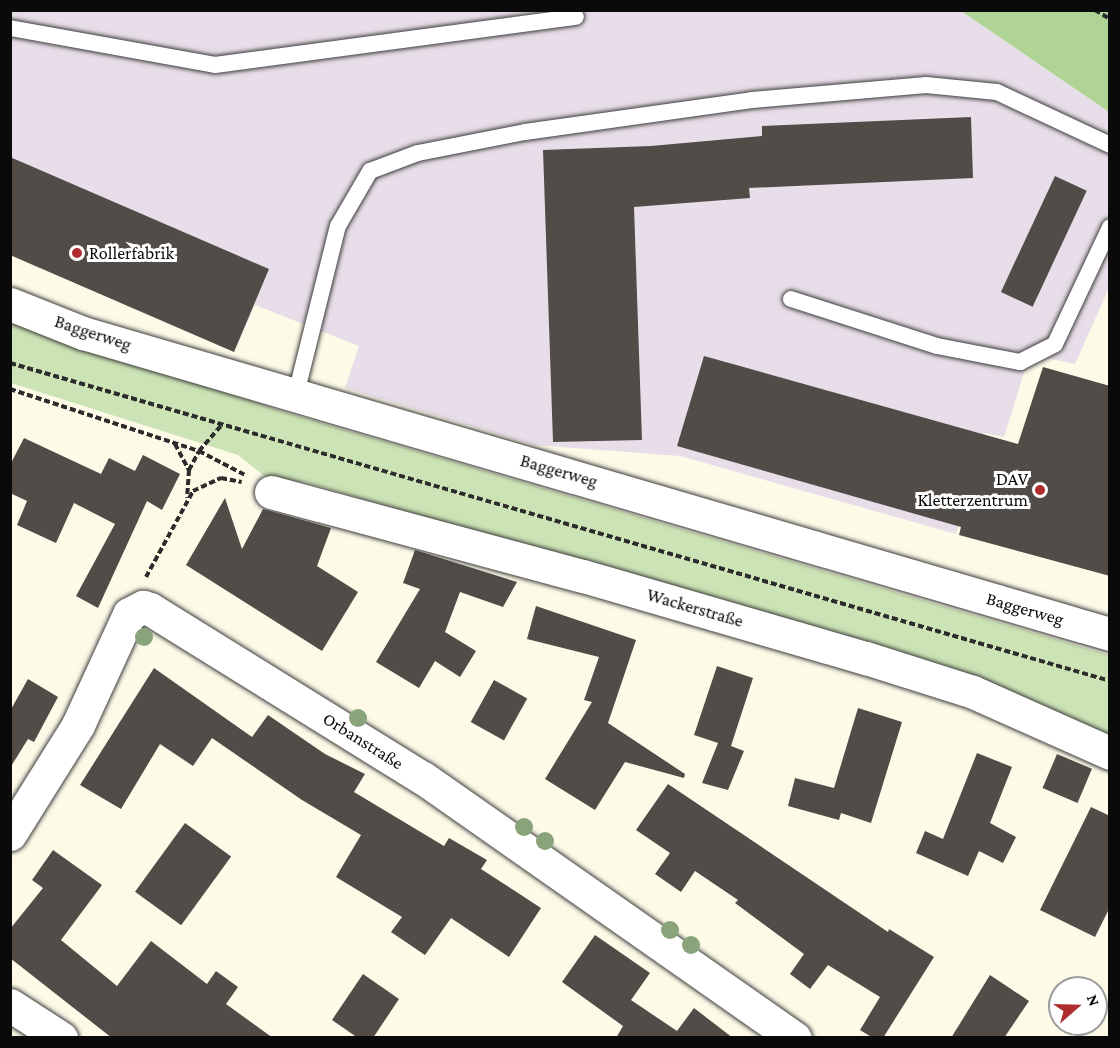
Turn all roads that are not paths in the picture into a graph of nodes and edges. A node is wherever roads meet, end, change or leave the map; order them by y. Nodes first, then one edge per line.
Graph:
1 (576, 17) dead end
2 (10, 28) edge
3 (1110, 145) edge
4 (1110, 226) edge
5 (791, 299) dead end
6 (10, 304) edge
7 (296, 393) junction
8 (271, 492) road end
9 (1110, 634) edge
10 (1110, 753) edge
11 (10, 834) edge
12 (10, 1005) edge
13 (10, 1029) edge
14 (19, 1038) edge
15 (61, 1038) edge
16 (795, 1038) edge

1 - 2 lane
3 - 7 lane
4 - 5 lane
6 - 7 street, Baggerweg
7 - 9 street, Baggerweg
8 - 10 street, Wackerstraße
11 - 16 street, Orbanstraße
12 - 15 street
13 - 14 street

